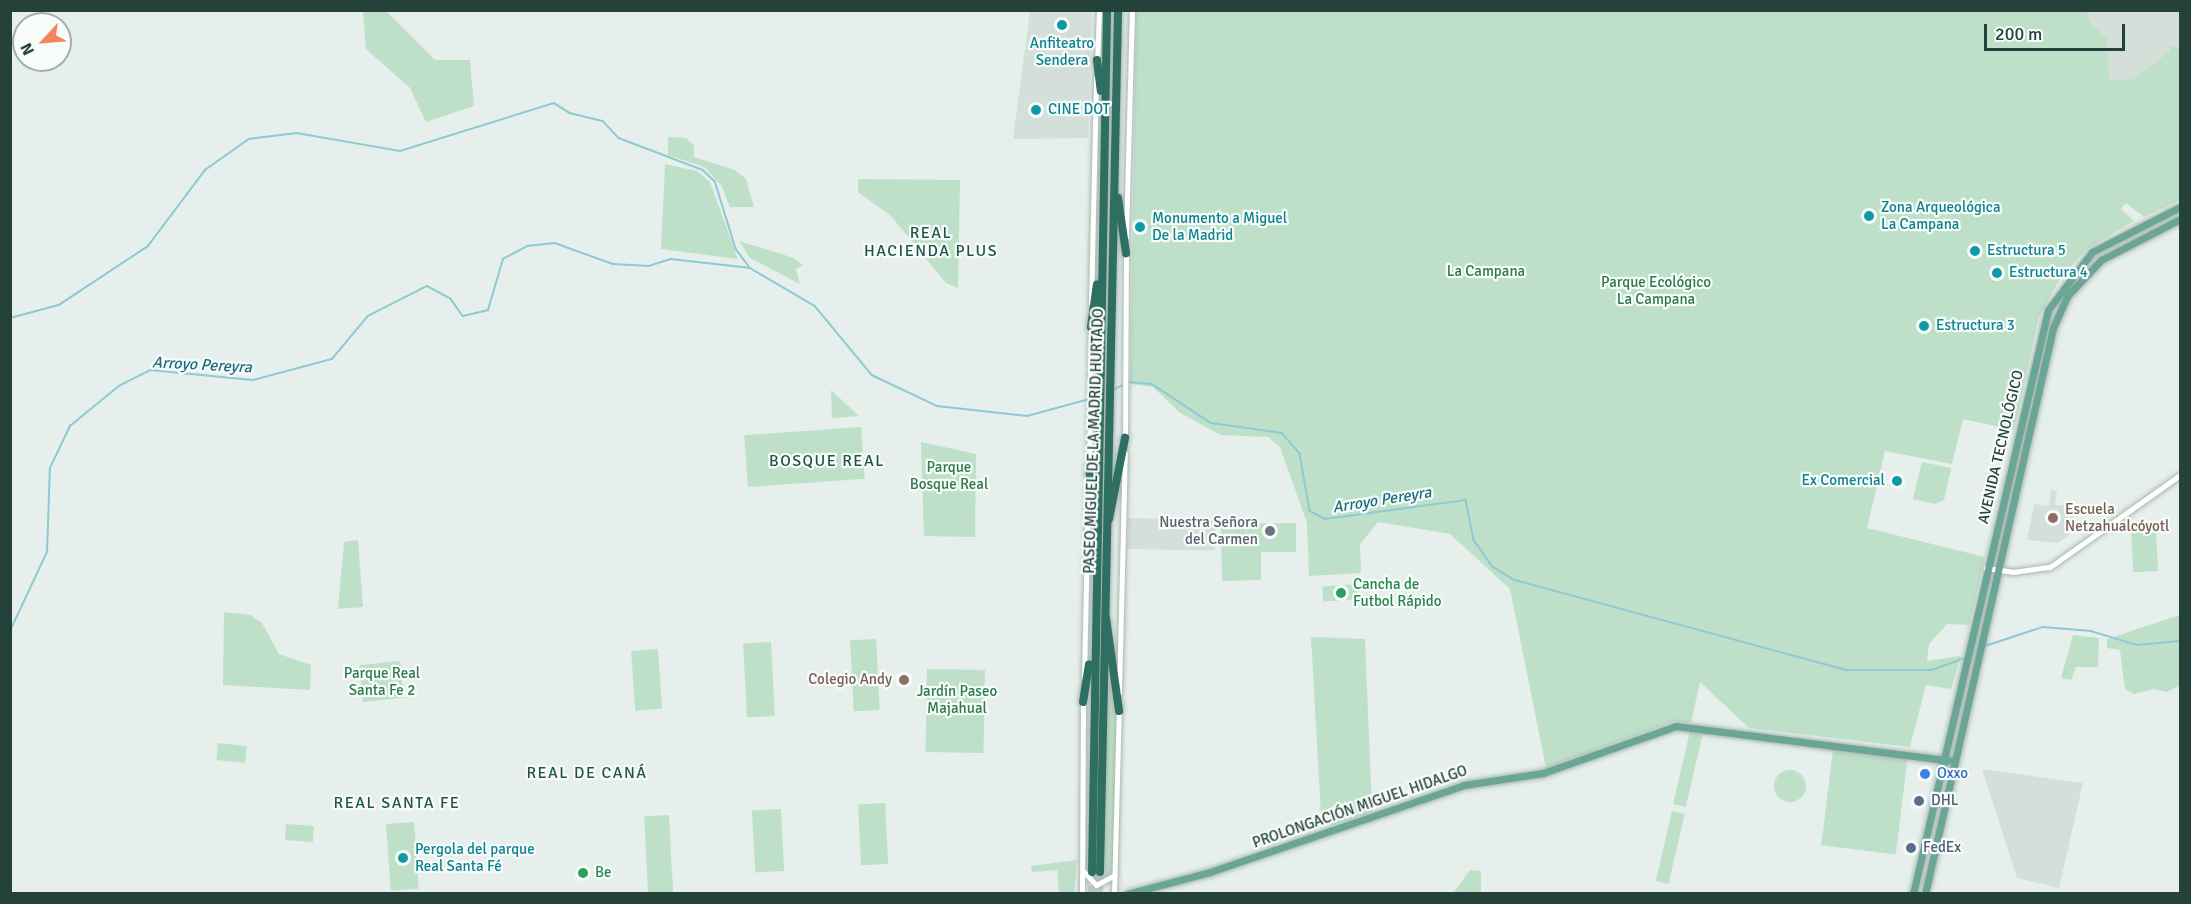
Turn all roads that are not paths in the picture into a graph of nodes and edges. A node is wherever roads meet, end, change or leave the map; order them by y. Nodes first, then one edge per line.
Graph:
1 (1099, 10) edge
2 (1107, 10) edge
3 (1132, 10) edge
4 (1119, 13) edge
5 (1097, 60) junction
6 (1104, 118) junction
7 (1114, 183) junction
8 (2181, 207) edge
9 (2181, 219) edge
10 (1101, 244) junction
11 (1126, 253) junction
12 (1091, 327) junction
13 (1125, 438) junction
14 (1089, 467) junction
15 (2181, 475) edge
16 (1096, 527) junction
17 (1104, 538) junction
18 (1986, 568) junction
19 (1999, 571) junction
20 (1103, 610) junction
21 (1093, 638) junction
22 (1083, 702) junction
23 (1119, 711) junction
24 (1943, 759) junction
25 (1955, 761) junction
26 (1092, 872) junction
27 (1115, 874) junction
28 (1917, 874) junction
29 (1929, 875) junction
30 (1082, 894) edge
31 (1114, 894) edge
32 (1127, 894) edge
33 (1913, 894) edge
34 (1926, 894) edge

1 - 5 street
2 - 6 highway, PASEO MIGUEL DE LA MADRID HURTADO
3 - 11 street
4 - 7 highway, PASEO MIGUEL DE LA MADRID HURTADO
5 - 6 highway
5 - 12 street
6 - 10 highway, PASEO MIGUEL DE LA MADRID HURTADO
7 - 11 highway
7 - 17 highway, PASEO MIGUEL DE LA MADRID HURTADO
8 - 18 main road, AVENIDA TECNOLÓGICO
9 - 19 main road, AVENIDA TECNOLÓGICO
10 - 12 highway
10 - 16 highway, PASEO MIGUEL DE LA MADRID HURTADO
11 - 13 street
12 - 14 street
13 - 17 highway
13 - 23 street
14 - 16 highway
14 - 22 street
15 - 19 street
16 - 21 highway, PASEO MIGUEL DE LA MADRID HURTADO
17 - 20 highway, PASEO MIGUEL DE LA MADRID HURTADO
18 - 19 street
18 - 24 main road, AVENIDA TECNOLÓGICO
19 - 25 main road, AVENIDA TECNOLÓGICO
20 - 23 highway
20 - 26 highway, PASEO MIGUEL DE LA MADRID HURTADO
21 - 22 highway
21 - 26 highway, PASEO MIGUEL DE LA MADRID HURTADO
22 - 26 street
23 - 27 street
24 - 25 main road, PROLONGACIÓN MIGUEL HIDALGO
24 - 28 main road, AVENIDA TECNOLÓGICO
24 - 32 main road, PROLONGACIÓN MIGUEL HIDALGO
25 - 29 main road, AVENIDA TECNOLÓGICO
26 - 27 street
26 - 30 street
27 - 31 street
28 - 29 main road
28 - 33 main road, AVENIDA TECNOLÓGICO
29 - 34 main road, AVENIDA TECNOLÓGICO

